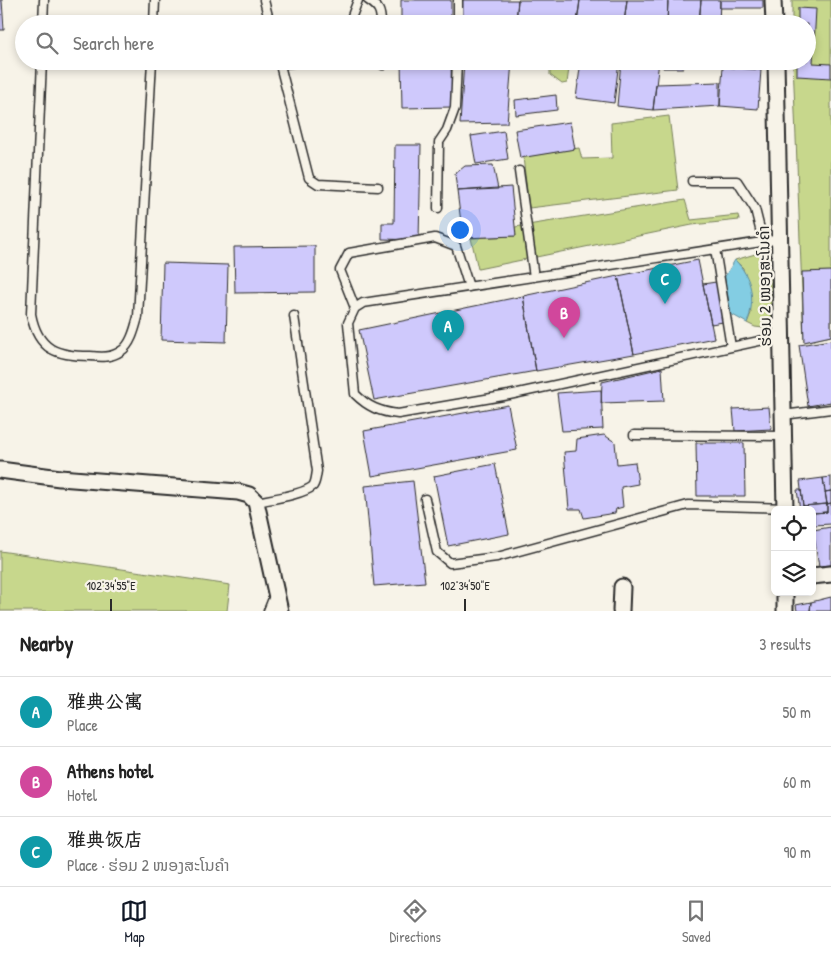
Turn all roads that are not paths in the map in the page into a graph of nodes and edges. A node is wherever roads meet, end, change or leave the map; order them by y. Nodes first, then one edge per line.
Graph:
1 (44, 0) edge
2 (155, 0) edge
3 (264, 0) edge
4 (358, 0) edge
5 (368, 0) edge
6 (458, 0) edge
7 (773, 0) edge
8 (43, 15) edge
9 (154, 15) edge
10 (268, 15) edge
11 (352, 15) edge
12 (381, 15) edge
13 (458, 15) edge
14 (774, 15) edge
15 (42, 70) edge
16 (152, 70) edge
17 (281, 70) edge
18 (457, 70) edge
19 (776, 70) edge
20 (519, 171) dead end
21 (692, 181) dead end
22 (378, 187) dead end
23 (438, 208) dead end
24 (781, 239) junction
25 (763, 241) junction
26 (715, 249) junction
27 (534, 277) junction
28 (469, 287) junction
29 (355, 308) junction
30 (294, 316) dead end
31 (782, 336) junction
32 (731, 348) junction
33 (831, 409) edge
34 (783, 415) junction
35 (634, 435) dead end
36 (784, 436) junction
37 (0, 470) edge
38 (425, 499) dead end
39 (256, 502) junction
40 (785, 506) edge
41 (771, 508) edge
42 (831, 574) edge
43 (816, 576) edge
44 (622, 587) dead end
45 (274, 594) junction
46 (785, 596) edge
47 (268, 611) edge
48 (280, 611) edge
49 (621, 611) edge
50 (786, 611) edge

1 - 8 lane
2 - 9 lane
3 - 10 lane
4 - 11 lane
5 - 12 lane
6 - 13 lane
7 - 14 street
15 - 16 lane
17 - 22 lane
18 - 23 lane
19 - 24 street, ຮ່ອມ 2 ໜອງສະໂນຄໍາ
20 - 27 lane
21 - 25 lane
24 - 25 lane
24 - 31 street, ຮ່ອມ 2 ໜອງສະໂນຄໍາ
25 - 26 lane
26 - 27 lane
26 - 32 lane
27 - 28 lane
28 - 29 lane
28 - 29 lane
29 - 32 lane
30 - 39 lane
31 - 32 lane
31 - 34 street, ຮ່ອມ 2 ໜອງສະໂນຄໍາ
33 - 34 lane
34 - 36 street, ຮ່ອມ 2 ໜອງສະໂນຄໍາ
35 - 36 lane
36 - 40 street, ຮ່ອມ 2 ໜອງສະໂນຄໍາ
37 - 39 street
38 - 41 lane
39 - 45 street
42 - 43 street
44 - 49 street
45 - 47 lane
45 - 48 street
46 - 50 street

